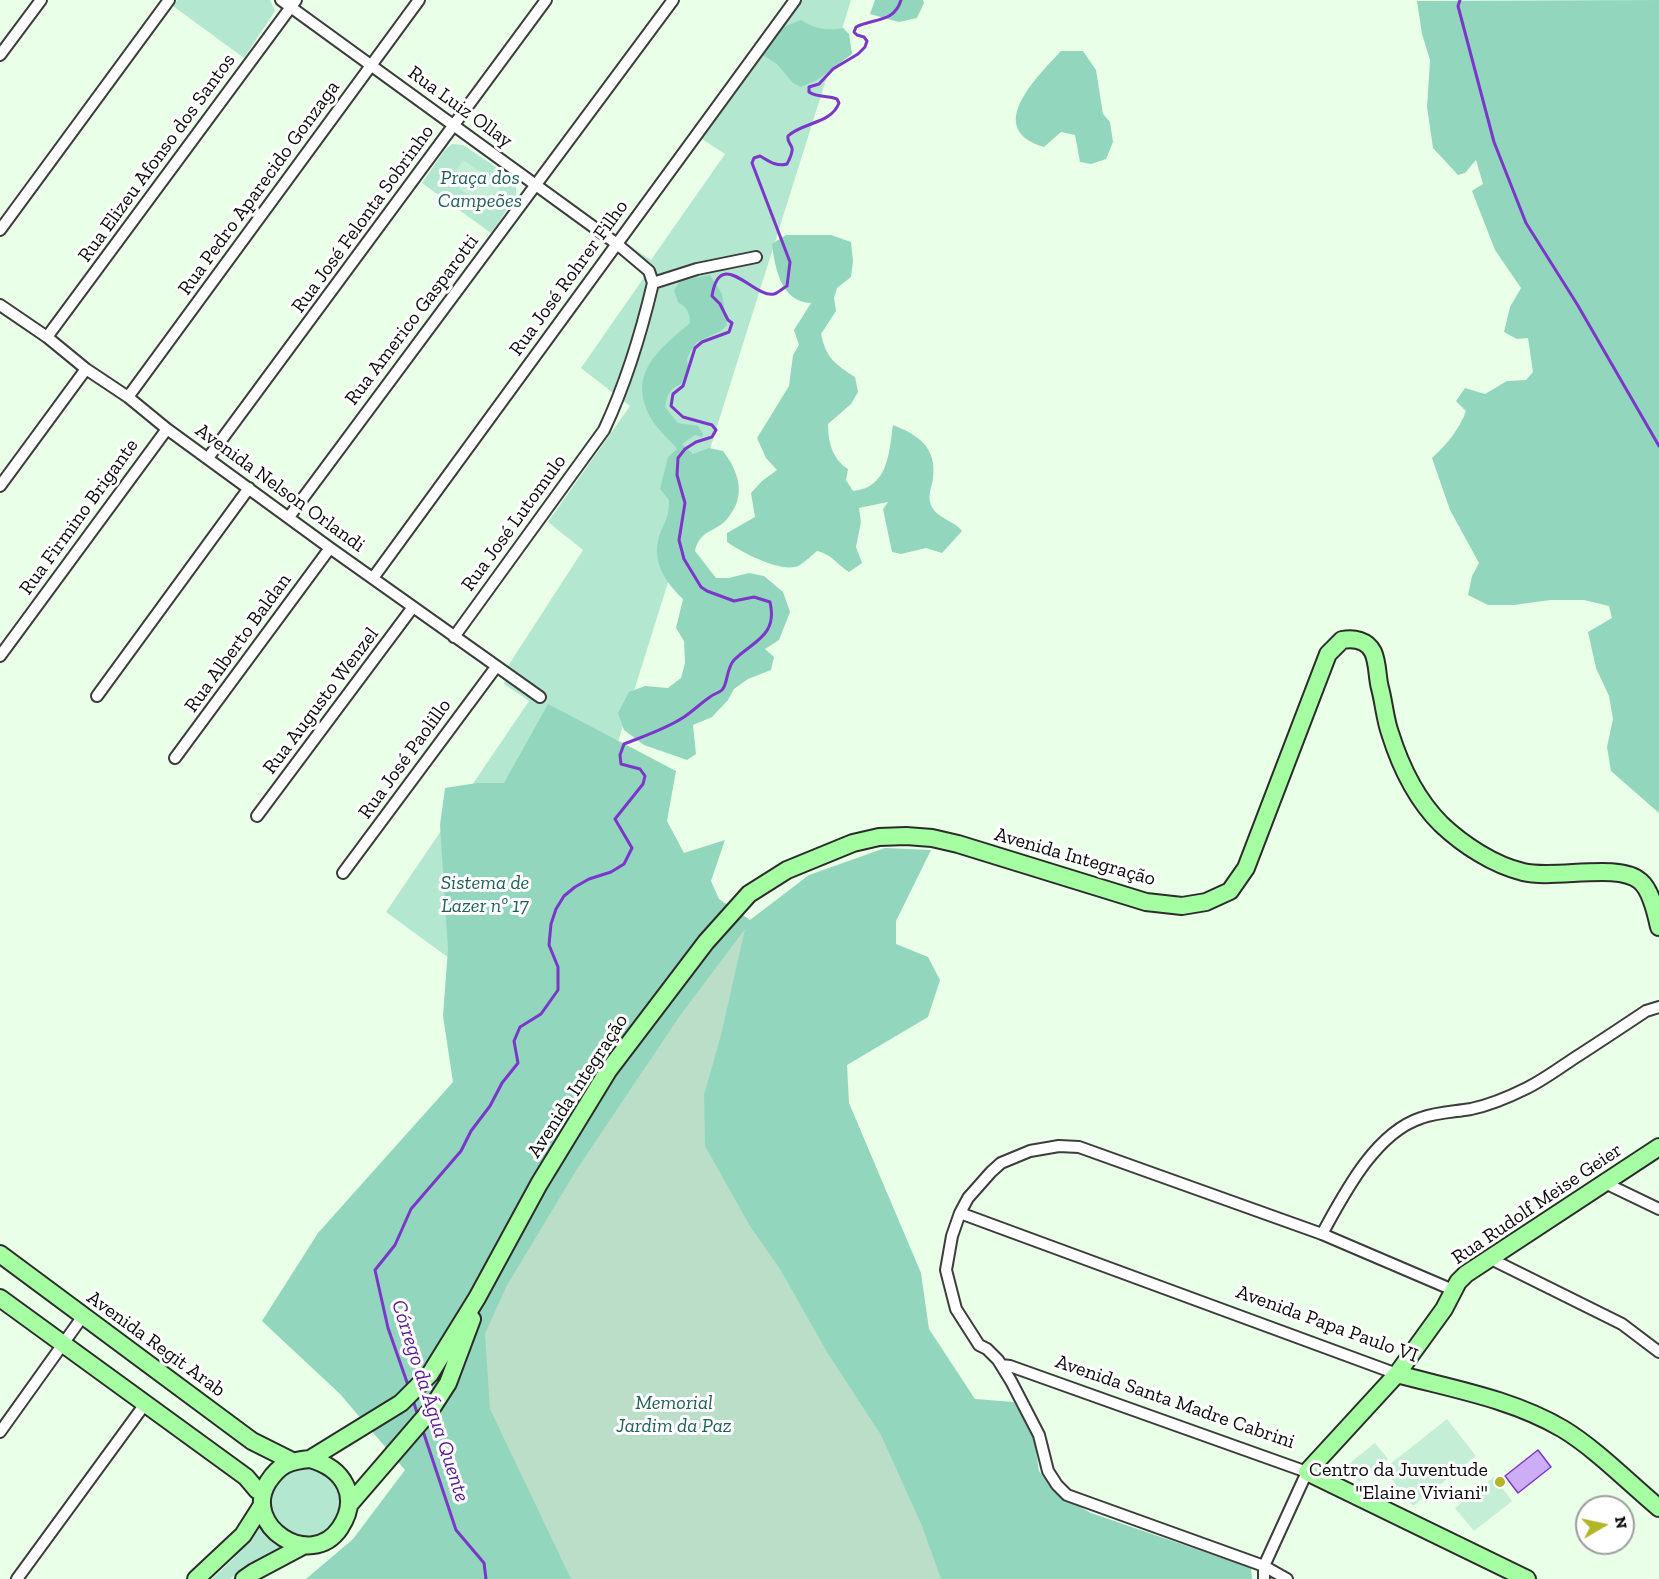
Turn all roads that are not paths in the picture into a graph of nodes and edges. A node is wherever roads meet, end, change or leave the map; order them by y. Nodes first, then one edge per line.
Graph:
1 (41, 0) edge
2 (169, 0) edge
3 (281, 0) edge
4 (419, 0) edge
5 (546, 0) edge
6 (673, 0) edge
7 (795, 0) edge
8 (293, 4) edge
9 (0, 55) edge
10 (371, 65) junction
11 (454, 125) junction
12 (535, 185) junction
13 (0, 230) edge
14 (617, 244) junction
15 (756, 257) dead end
16 (653, 283) junction
17 (2, 310) edge
18 (47, 337) junction
19 (86, 369) junction
20 (128, 397) junction
21 (167, 429) junction
22 (208, 458) junction
23 (0, 486) edge
24 (249, 488) junction
25 (289, 517) junction
26 (330, 548) junction
27 (373, 578) junction
28 (413, 607) junction
29 (454, 637) junction
30 (0, 656) edge
31 (496, 667) junction
32 (97, 696) dead end
33 (540, 698) dead end
34 (175, 758) dead end
35 (257, 816) dead end
36 (344, 873) dead end
37 (1659, 927) edge
38 (1659, 1008) edge
39 (1659, 1147) edge
40 (1605, 1183) junction
41 (1659, 1209) edge
42 (960, 1213) junction
43 (1322, 1234) junction
44 (0, 1254) edge
45 (1489, 1258) junction
46 (1453, 1290) junction
47 (0, 1298) edge
48 (477, 1298) junction
49 (83, 1316) junction
50 (64, 1345) junction
51 (1659, 1352) edge
52 (1001, 1365) junction
53 (1397, 1374) junction
54 (145, 1404) junction
55 (0, 1432) edge
56 (310, 1459) junction
57 (292, 1461) junction
58 (1308, 1472) junction
59 (262, 1498) junction
60 (349, 1505) junction
61 (1659, 1508) edge
62 (303, 1545) junction
63 (1263, 1566) junction
64 (17, 1579) edge
65 (196, 1579) edge
66 (244, 1579) edge
67 (1264, 1579) edge
68 (1287, 1579) edge
69 (1527, 1579) edge

1 - 9 street
2 - 13 street
3 - 8 street, Rua Luiz Ollay
4 - 10 street, Rua Pedro Aparecido Gonzaga
5 - 11 street, Rua José Felonta Sobrinho
6 - 12 street, Rua Americo Gasparotti
7 - 14 street, Rua José Rohrer Filho
8 - 10 street, Rua Luiz Ollay
8 - 18 street, Rua Elizeu Afonso dos Santos
10 - 11 street, Rua Luiz Ollay
10 - 20 street, Rua Pedro Aparecido Gonzaga
11 - 12 street, Rua Luiz Ollay
11 - 22 street, Rua José Felonta Sobrinho
12 - 14 street, Rua Luiz Ollay
12 - 25 street, Rua Americo Gasparotti
14 - 16 street, Rua Luiz Ollay
14 - 27 street, Rua José Rohrer Filho
15 - 16 street
16 - 29 street, Rua José Lutomulo
17 - 18 street, Avenida Nelson Orlandi
18 - 19 street, Avenida Nelson Orlandi
19 - 20 street, Avenida Nelson Orlandi
19 - 23 street
20 - 21 street, Avenida Nelson Orlandi
21 - 22 street, Avenida Nelson Orlandi
21 - 30 street, Rua Firmino Brigante
22 - 24 street, Avenida Nelson Orlandi
24 - 25 street, Avenida Nelson Orlandi
24 - 32 street
25 - 26 street, Avenida Nelson Orlandi
26 - 27 street, Avenida Nelson Orlandi
26 - 34 street, Rua Alberto Baldan
27 - 28 street, Avenida Nelson Orlandi
28 - 29 street, Avenida Nelson Orlandi
28 - 35 street, Rua Augusto Wenzel
29 - 31 street, Avenida Nelson Orlandi
31 - 33 street, Avenida Nelson Orlandi
31 - 36 street, Rua José Paolillo
37 - 48 main road, Avenida Integração
38 - 43 street
39 - 40 main road, Rua Rudolf Meise Geier
40 - 41 street
40 - 45 main road, Rua Rudolf Meise Geier
42 - 43 street
42 - 52 street
42 - 53 street, Avenida Papa Paulo VI
43 - 46 street
44 - 49 main road, Avenida Regit Arab
45 - 46 main road, Rua Rudolf Meise Geier
45 - 51 street
46 - 53 main road, Rua Rudolf Meise Geier
47 - 50 main road
48 - 56 main road, Avenida Integração
48 - 60 main road, Avenida Integração
49 - 50 street
49 - 57 main road, Avenida Regit Arab
50 - 54 main road
50 - 55 street
52 - 58 street, Avenida Santa Madre Cabrini
52 - 63 street
53 - 58 main road, Rua Rudolf Meise Geier
53 - 61 main road, Avenida Papa Paulo VI
54 - 59 main road
54 - 64 street
56 - 57 main road
56 - 60 main road
57 - 59 main road
58 - 63 street, Rua Rudolf Meise Geier
58 - 69 main road, Avenida Santa Madre Cabrini
59 - 62 main road
59 - 65 main road
60 - 62 main road
62 - 66 main road
63 - 67 street
63 - 68 street

